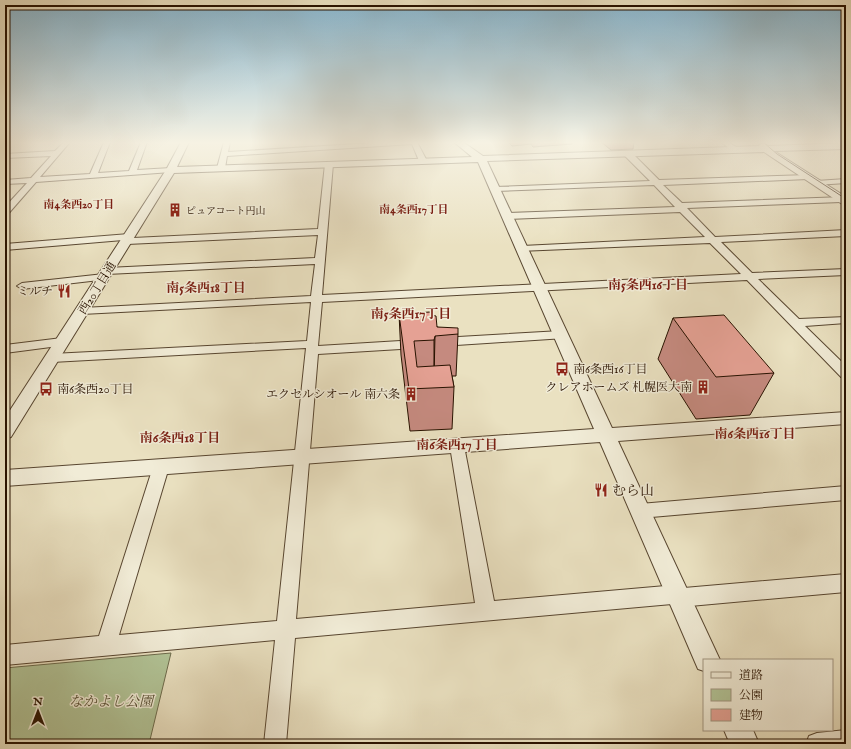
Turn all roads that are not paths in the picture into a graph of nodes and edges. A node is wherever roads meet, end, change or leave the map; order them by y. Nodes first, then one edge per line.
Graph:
1 (37, 177) edge
2 (70, 177) edge
3 (167, 177) edge
4 (328, 177) edge
5 (489, 177) edge
6 (651, 177) edge
7 (808, 177) edge
8 (818, 177) edge
9 (34, 180) junction
10 (812, 180) junction
11 (846, 181) edge
12 (5, 182) edge
13 (826, 182) junction
14 (657, 183) junction
15 (495, 189) junction
16 (844, 199) edge
17 (9, 203) edge
18 (681, 207) junction
19 (5, 212) edge
20 (508, 216) junction
21 (323, 232) junction
22 (846, 233) edge
23 (128, 239) junction
24 (713, 239) junction
25 (5, 247) edge
26 (522, 248) junction
27 (320, 262) junction
28 (846, 272) edge
29 (105, 274) junction
30 (750, 276) junction
31 (22, 286) dead end
32 (539, 287) junction
33 (317, 299) junction
34 (82, 311) junction
35 (846, 320) edge
36 (796, 323) junction
37 (561, 335) junction
38 (62, 342) junction
39 (313, 347) junction
40 (5, 348) edge
41 (52, 358) junction
42 (846, 374) edge
43 (846, 418) edge
44 (5, 432) edge
45 (606, 435) junction
46 (457, 446) junction
47 (302, 457) junction
48 (161, 467) junction
49 (5, 478) edge
50 (846, 493) edge
51 (640, 511) junction
52 (846, 583) edge
53 (678, 596) junction
54 (486, 612) junction
55 (287, 628) junction
56 (106, 645) junction
57 (5, 655) edge
58 (707, 659) edge
59 (738, 731) edge
60 (846, 741) edge
61 (275, 744) edge
62 (745, 744) edge
63 (817, 744) edge

1 - 9 street
2 - 9 street
3 - 23 street, 西20丁目通
4 - 21 street
5 - 15 street
6 - 14 street
7 - 10 street
8 - 13 street
9 - 12 street
9 - 17 street
10 - 13 street
10 - 14 street
10 - 16 street
11 - 13 street
13 - 16 street
14 - 15 street
14 - 18 street
15 - 20 street
16 - 18 street
17 - 19 street
18 - 20 street
18 - 24 street
20 - 26 street
21 - 23 street
21 - 27 street
22 - 24 street
23 - 25 street
23 - 29 street, 西20丁目通
24 - 26 street
24 - 30 street
26 - 32 street
27 - 29 street
27 - 33 street
28 - 30 street
29 - 31 street
29 - 34 street, 西20丁目通
30 - 32 street
30 - 36 street
32 - 33 street
32 - 37 street
33 - 34 street
33 - 39 street
34 - 38 street, 西20丁目通
35 - 36 street
36 - 42 street
37 - 39 street
37 - 45 street
38 - 40 street
38 - 41 street, 西20丁目通
39 - 41 street
39 - 47 street
41 - 44 street, 西20丁目通
43 - 45 street
45 - 46 street
45 - 51 street
46 - 47 street
46 - 54 street
47 - 48 street
47 - 55 street
48 - 49 street
48 - 56 street
50 - 51 street
51 - 53 street
52 - 53 street
53 - 54 street
53 - 58 street
54 - 55 street
55 - 56 street
55 - 61 street
56 - 57 street
59 - 62 street
60 - 63 street

